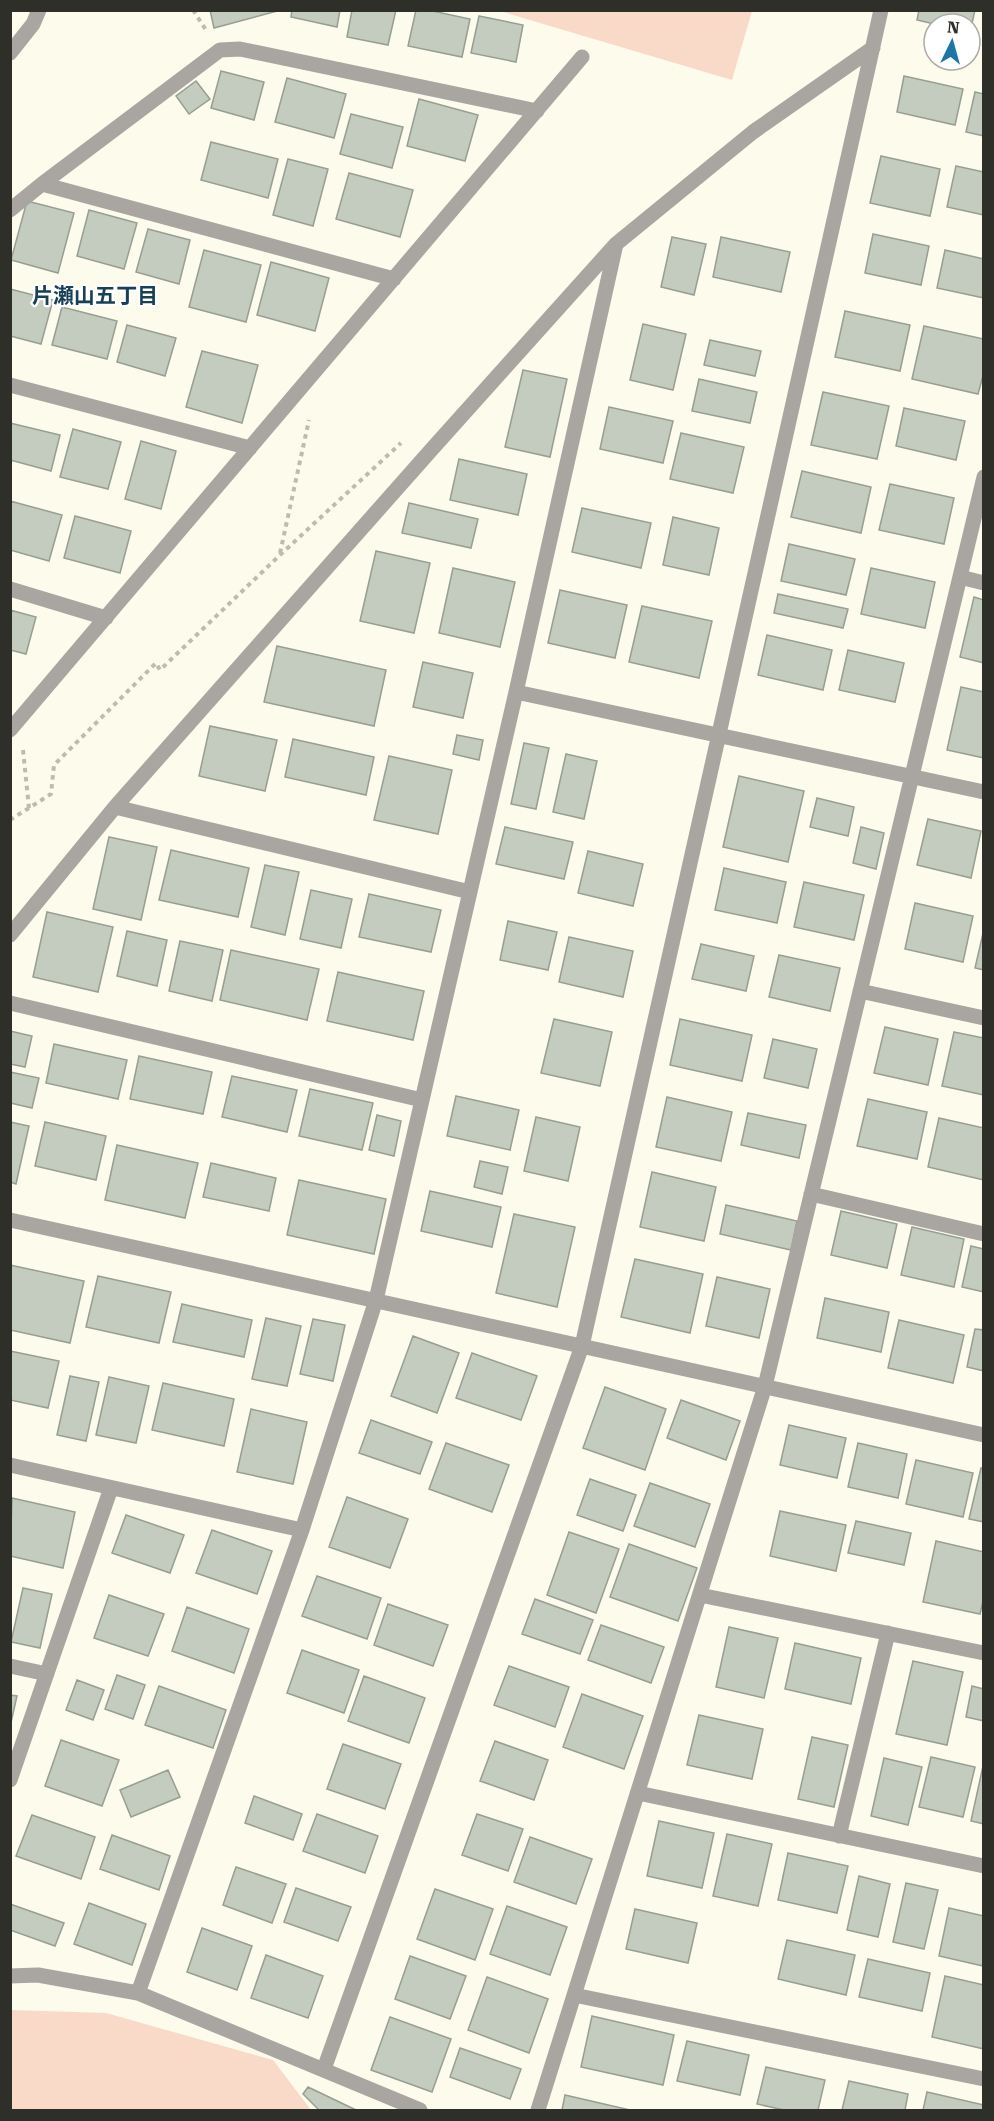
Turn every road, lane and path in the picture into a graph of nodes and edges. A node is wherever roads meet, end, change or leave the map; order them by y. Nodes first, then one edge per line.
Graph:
1 (39, 10) edge
2 (881, 10) edge
3 (873, 48) junction
4 (10, 53) edge
5 (582, 57) dead end
6 (537, 111) junction
7 (42, 184) junction
8 (10, 210) edge
9 (616, 244) junction
10 (393, 279) junction
11 (10, 385) edge
12 (310, 410) dead end
13 (250, 448) junction
14 (432, 449) junction
15 (984, 477) edge
16 (279, 555) junction
17 (960, 578) junction
18 (984, 583) edge
19 (10, 589) edge
20 (106, 618) junction
21 (516, 692) junction
22 (15, 725) edge
23 (719, 736) junction
24 (912, 777) junction
25 (984, 792) edge
26 (115, 807) junction
27 (29, 808) junction
28 (10, 820) edge
29 (470, 892) junction
30 (10, 935) edge
31 (860, 991) junction
32 (10, 1003) edge
33 (984, 1018) edge
34 (422, 1100) junction
35 (811, 1194) junction
36 (10, 1220) edge
37 (984, 1234) edge
38 (376, 1300) junction
39 (582, 1346) junction
40 (765, 1386) junction
41 (984, 1435) edge
42 (10, 1466) edge
43 (111, 1488) junction
44 (302, 1530) junction
45 (700, 1595) junction
46 (888, 1634) junction
47 (984, 1653) edge
48 (10, 1666) edge
49 (47, 1674) junction
50 (10, 1780) edge
51 (638, 1793) junction
52 (839, 1836) junction
53 (984, 1866) edge
54 (10, 1976) edge
55 (138, 1993) junction
56 (574, 1995) junction
57 (324, 2069) junction
58 (984, 2079) edge
59 (420, 2110) edge
60 (538, 2110) edge

1 - 4 street
2 - 3 street
3 - 9 street
3 - 23 street
5 - 6 street
6 - 7 street
6 - 10 street
7 - 8 street
7 - 10 street
9 - 14 street
9 - 21 street
10 - 13 street
11 - 13 street
12 - 16 path
13 - 20 street
14 - 16 path
14 - 26 street
15 - 17 street
16 - 27 path
17 - 18 street
17 - 24 street
19 - 20 street
20 - 22 street
21 - 23 street
21 - 29 street
22 - 27 path
23 - 24 street
23 - 39 street
24 - 25 street
24 - 31 street
26 - 29 street
26 - 30 street
27 - 28 path
29 - 34 street
31 - 33 street
31 - 35 street
32 - 34 street
34 - 38 street
35 - 37 street
35 - 40 street
36 - 38 street
38 - 39 street
38 - 44 street
39 - 40 street
39 - 57 street
40 - 41 street
40 - 45 street
42 - 43 street
43 - 44 street
43 - 49 street
44 - 55 street
45 - 46 street
45 - 51 street
46 - 47 street
46 - 52 street
48 - 49 street
49 - 50 street
51 - 52 street
51 - 56 street
52 - 53 street
54 - 55 street
55 - 57 street
56 - 58 street
56 - 60 street
57 - 59 street

